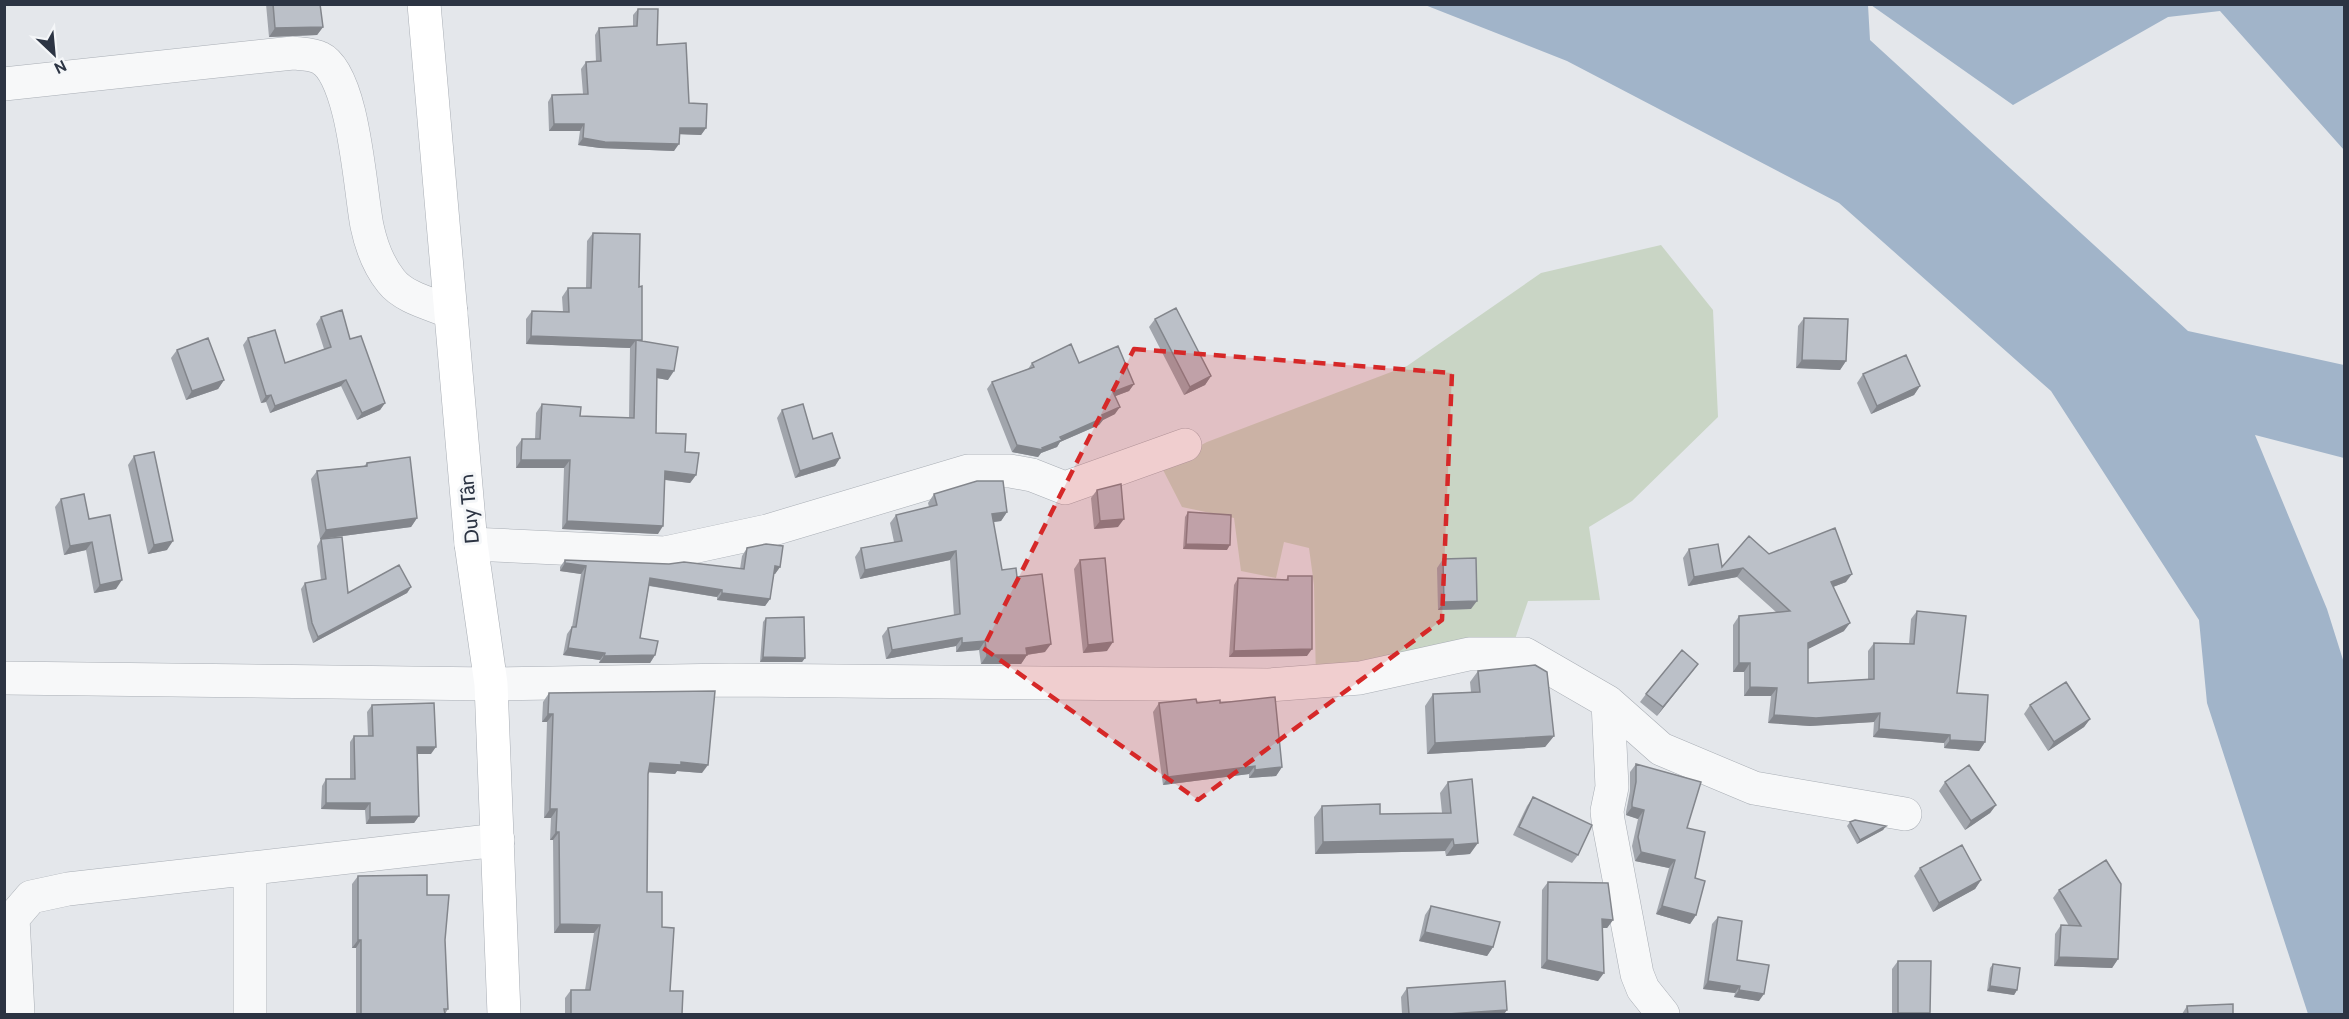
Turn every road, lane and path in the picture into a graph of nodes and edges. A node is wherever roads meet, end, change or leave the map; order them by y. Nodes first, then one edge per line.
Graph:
1 (424, 4) edge
2 (4, 84) edge
3 (451, 312) junction
4 (1185, 445) dead end
5 (471, 543) junction
6 (4, 678) edge
7 (491, 684) junction
8 (1608, 702) junction
9 (1905, 814) dead end
10 (498, 840) junction
11 (250, 868) junction
12 (18, 1014) edge
13 (250, 1014) edge
14 (504, 1014) edge
15 (1663, 1014) edge

1 - 3 street, Duy Tân
2 - 3 street
3 - 5 street, Duy Tân
4 - 5 street
5 - 7 street, Duy Tân
6 - 7 street
7 - 8 street
7 - 10 street, Duy Tân
8 - 9 street
8 - 15 street
10 - 11 street
10 - 14 street, Duy Tân
11 - 12 street
11 - 13 street

